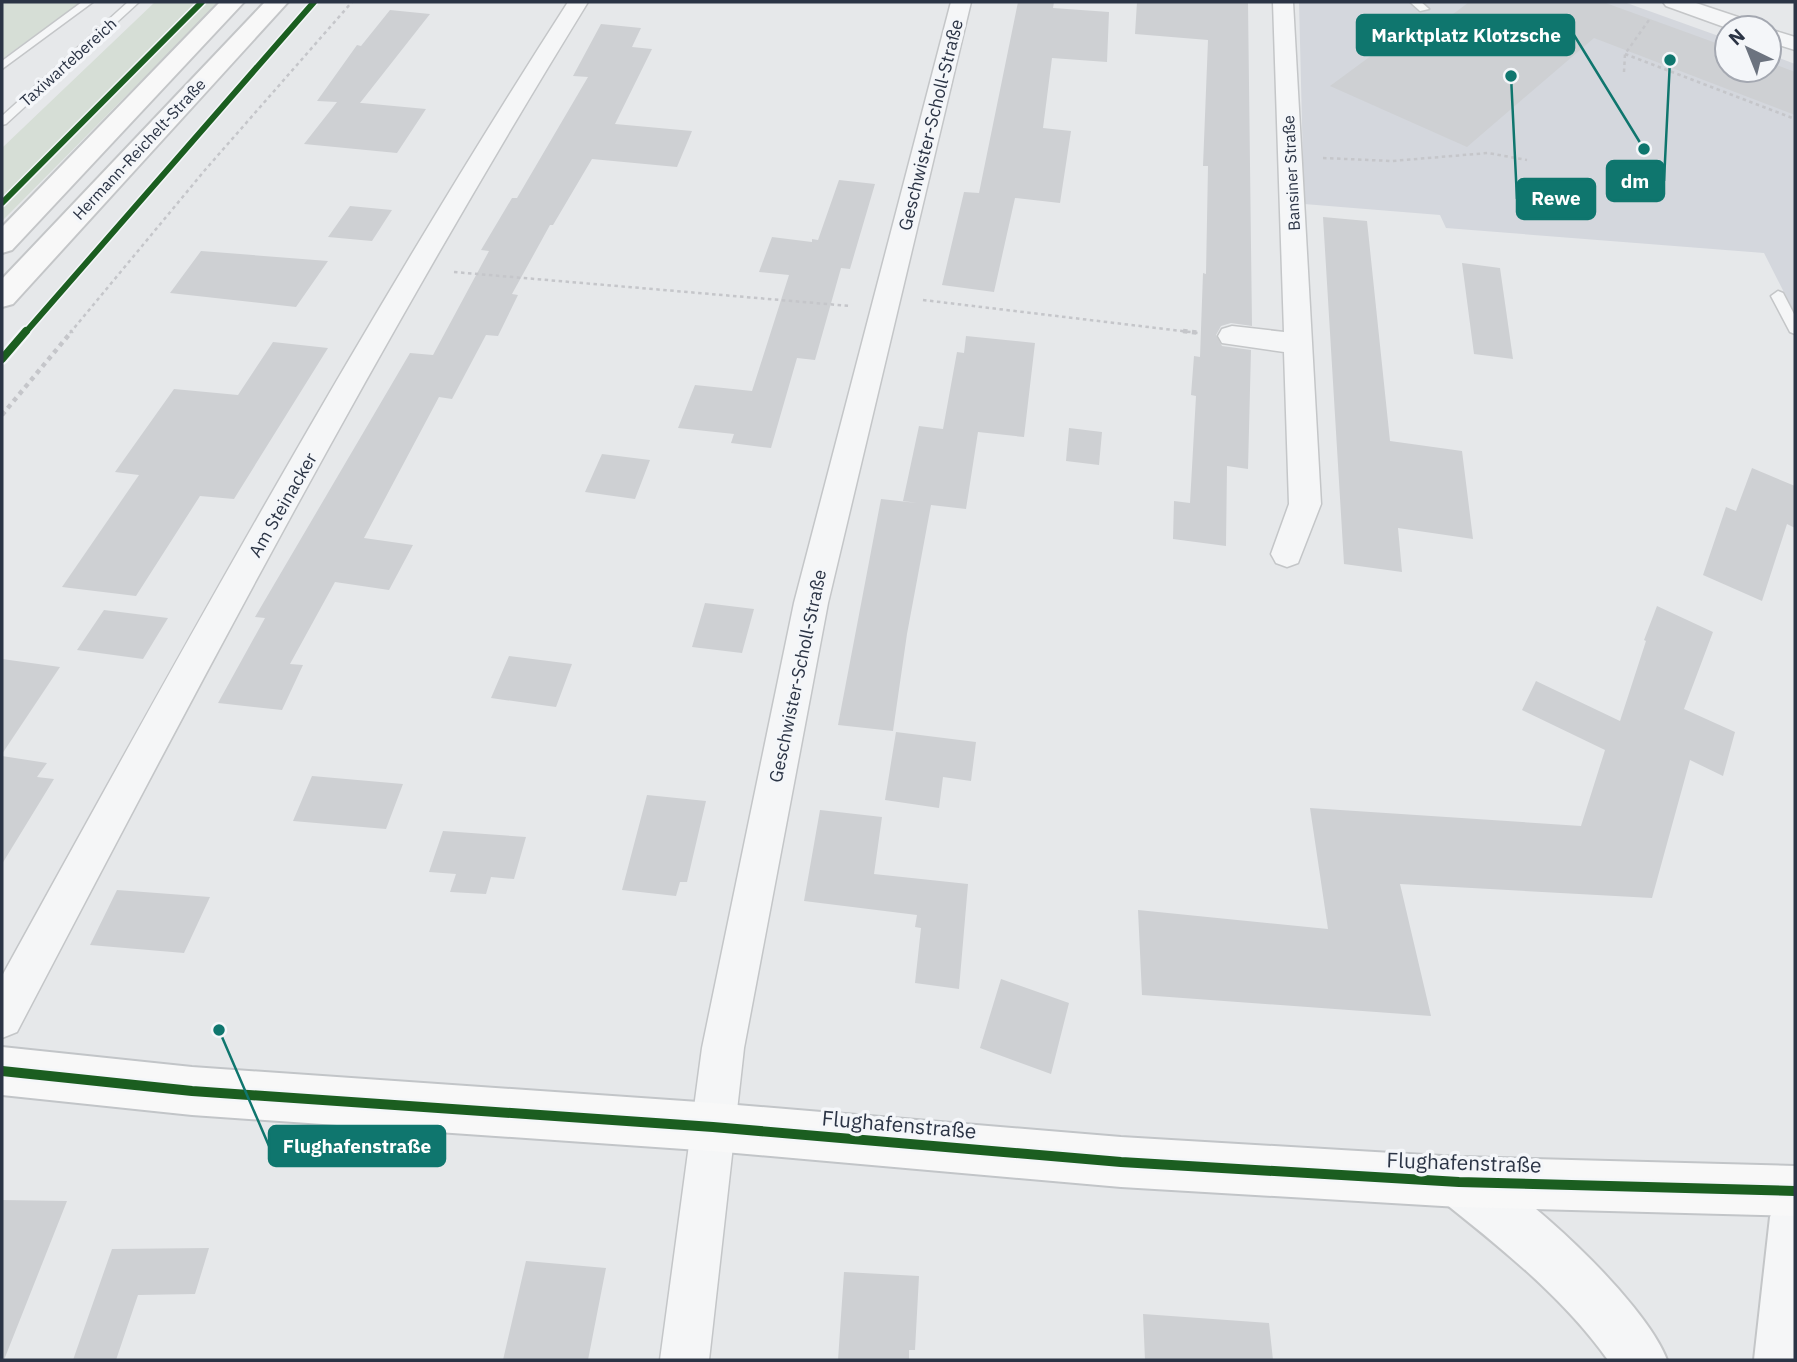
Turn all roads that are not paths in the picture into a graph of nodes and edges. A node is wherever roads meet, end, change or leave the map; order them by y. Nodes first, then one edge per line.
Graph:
1 (88, 2) edge
2 (134, 2) edge
3 (233, 2) edge
4 (277, 2) edge
5 (578, 2) edge
6 (961, 2) edge
7 (1283, 2) edge
8 (1673, 2) edge
9 (1713, 16) edge
10 (2, 66) edge
11 (2, 122) edge
12 (2, 244) edge
13 (4, 293) edge
14 (1778, 296) dead end
15 (1795, 329) edge
16 (1232, 336) road end
17 (1299, 344) junction
18 (1287, 554) dead end
19 (2, 1017) edge
20 (2, 1071) edge
21 (713, 1127) junction
22 (1459, 1182) junction
23 (1795, 1191) edge
24 (1795, 1217) edge
25 (684, 1360) edge
26 (1640, 1360) edge
27 (1781, 1360) edge

1 - 10 lane, Taxiwartebereich
2 - 11 lane, Taxiwartebereich
3 - 12 main road, Hermann-Reichelt-Straße
4 - 13 main road, Hermann-Reichelt-Straße
5 - 19 street, Am Steinacker
6 - 21 street, Geschwister-Scholl-Straße
7 - 17 street, Bansiner Straße
8 - 9 street
14 - 15 lane
16 - 17 street
17 - 18 street, Bansiner Straße
20 - 21 main road, Flughafenstraße
21 - 22 main road, Flughafenstraße
21 - 25 street, Geschwister-Scholl-Straße
22 - 23 main road, Flughafenstraße
22 - 26 street
24 - 27 street

